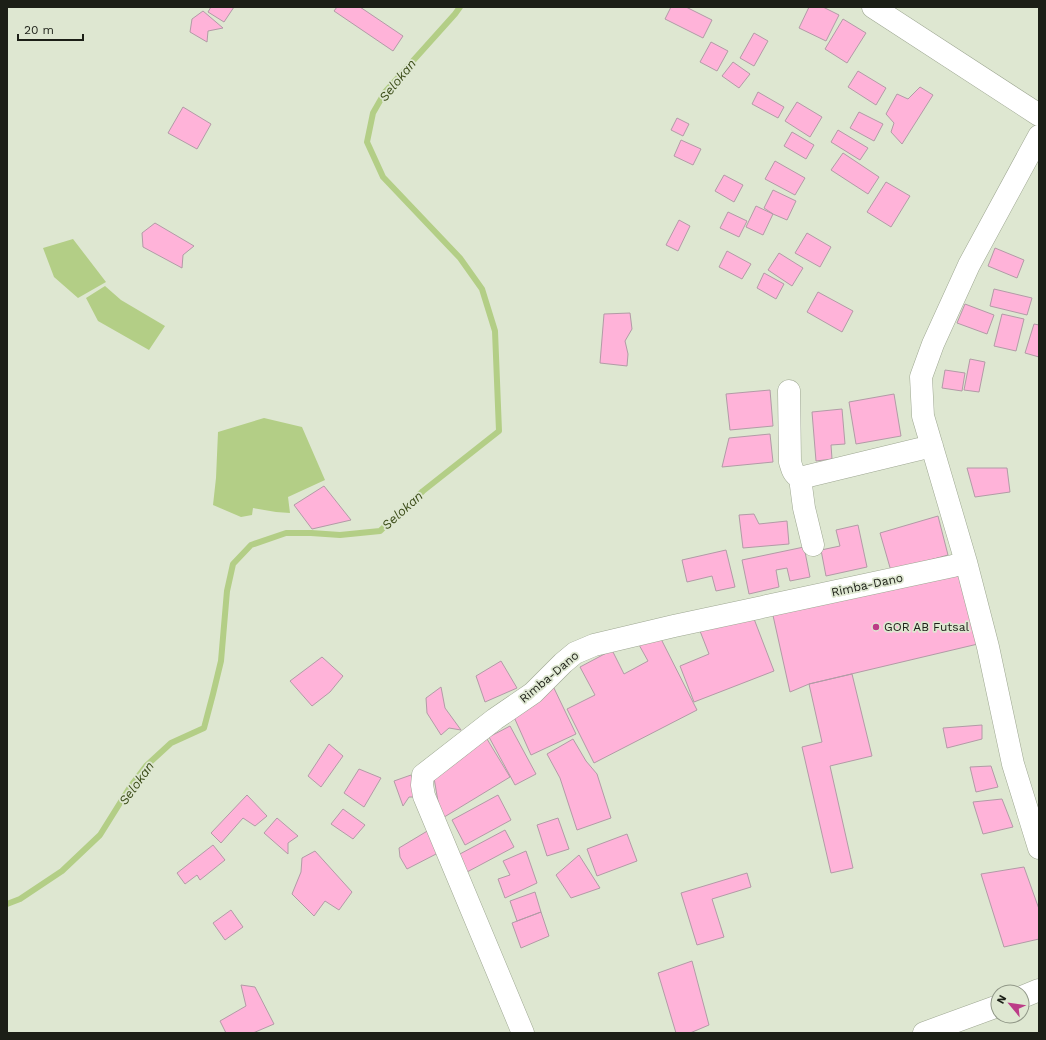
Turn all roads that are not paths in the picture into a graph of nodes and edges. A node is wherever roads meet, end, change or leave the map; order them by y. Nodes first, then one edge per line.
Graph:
1 (873, 7) edge
2 (1039, 115) edge
3 (1039, 136) edge
4 (789, 391) dead end
5 (932, 446) junction
6 (800, 478) junction
7 (813, 545) dead end
8 (966, 562) junction
9 (1039, 848) edge
10 (990, 1009) edge
11 (523, 1033) edge
12 (924, 1033) edge

1 - 2 street
3 - 5 street
4 - 6 street
5 - 6 street
5 - 8 street
6 - 7 street
8 - 9 street
8 - 11 street, Rimba-Dano
10 - 12 street

